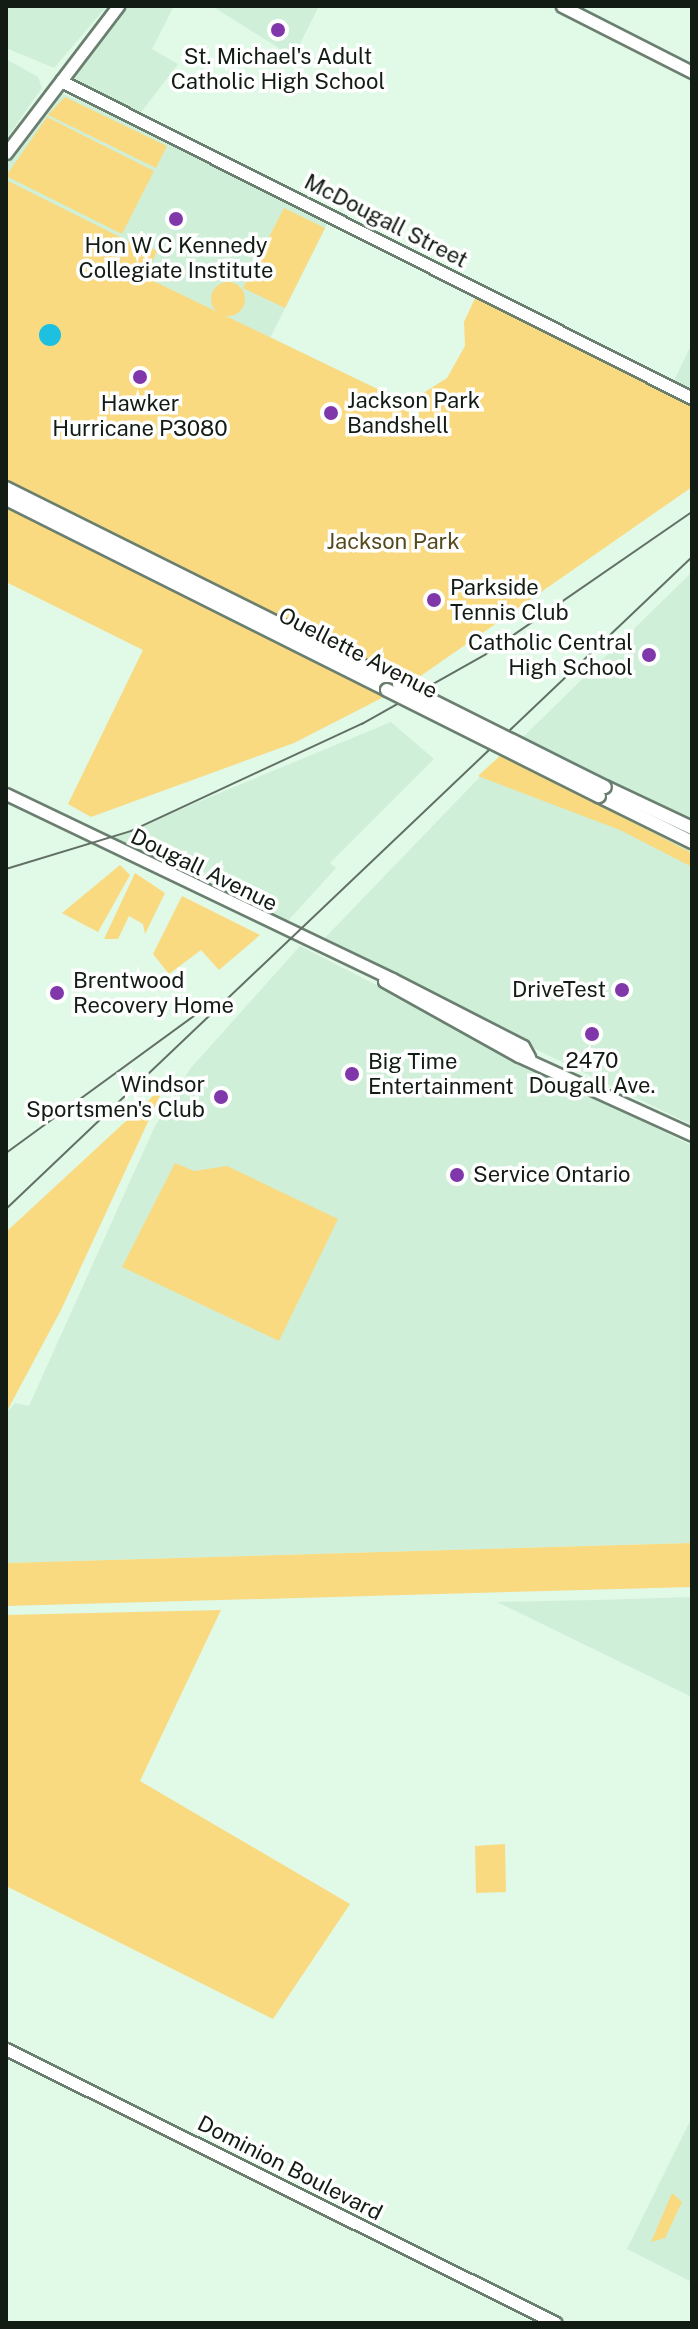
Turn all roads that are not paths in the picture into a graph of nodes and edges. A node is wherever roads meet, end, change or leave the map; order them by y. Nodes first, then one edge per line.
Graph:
1 (118, 6) edge
2 (562, 6) edge
3 (692, 72) edge
4 (61, 81) junction
5 (6, 153) edge
6 (692, 398) edge
7 (6, 488) edge
8 (6, 499) edge
9 (235, 607) junction
10 (602, 792) junction
11 (6, 794) edge
12 (692, 828) edge
13 (692, 842) edge
14 (692, 1135) edge
15 (6, 2049) edge
16 (556, 2323) edge

1 - 4 street
2 - 3 street
4 - 5 street
4 - 6 street, McDougall Street
7 - 9 main road, Ouellette Avenue
8 - 9 main road, Ouellette Avenue
9 - 10 main road, Ouellette Avenue, bridge
10 - 12 main road, Ouellette Avenue
10 - 13 main road, Ouellette Avenue
11 - 14 street, Dougall Avenue
15 - 16 street, Dominion Boulevard

